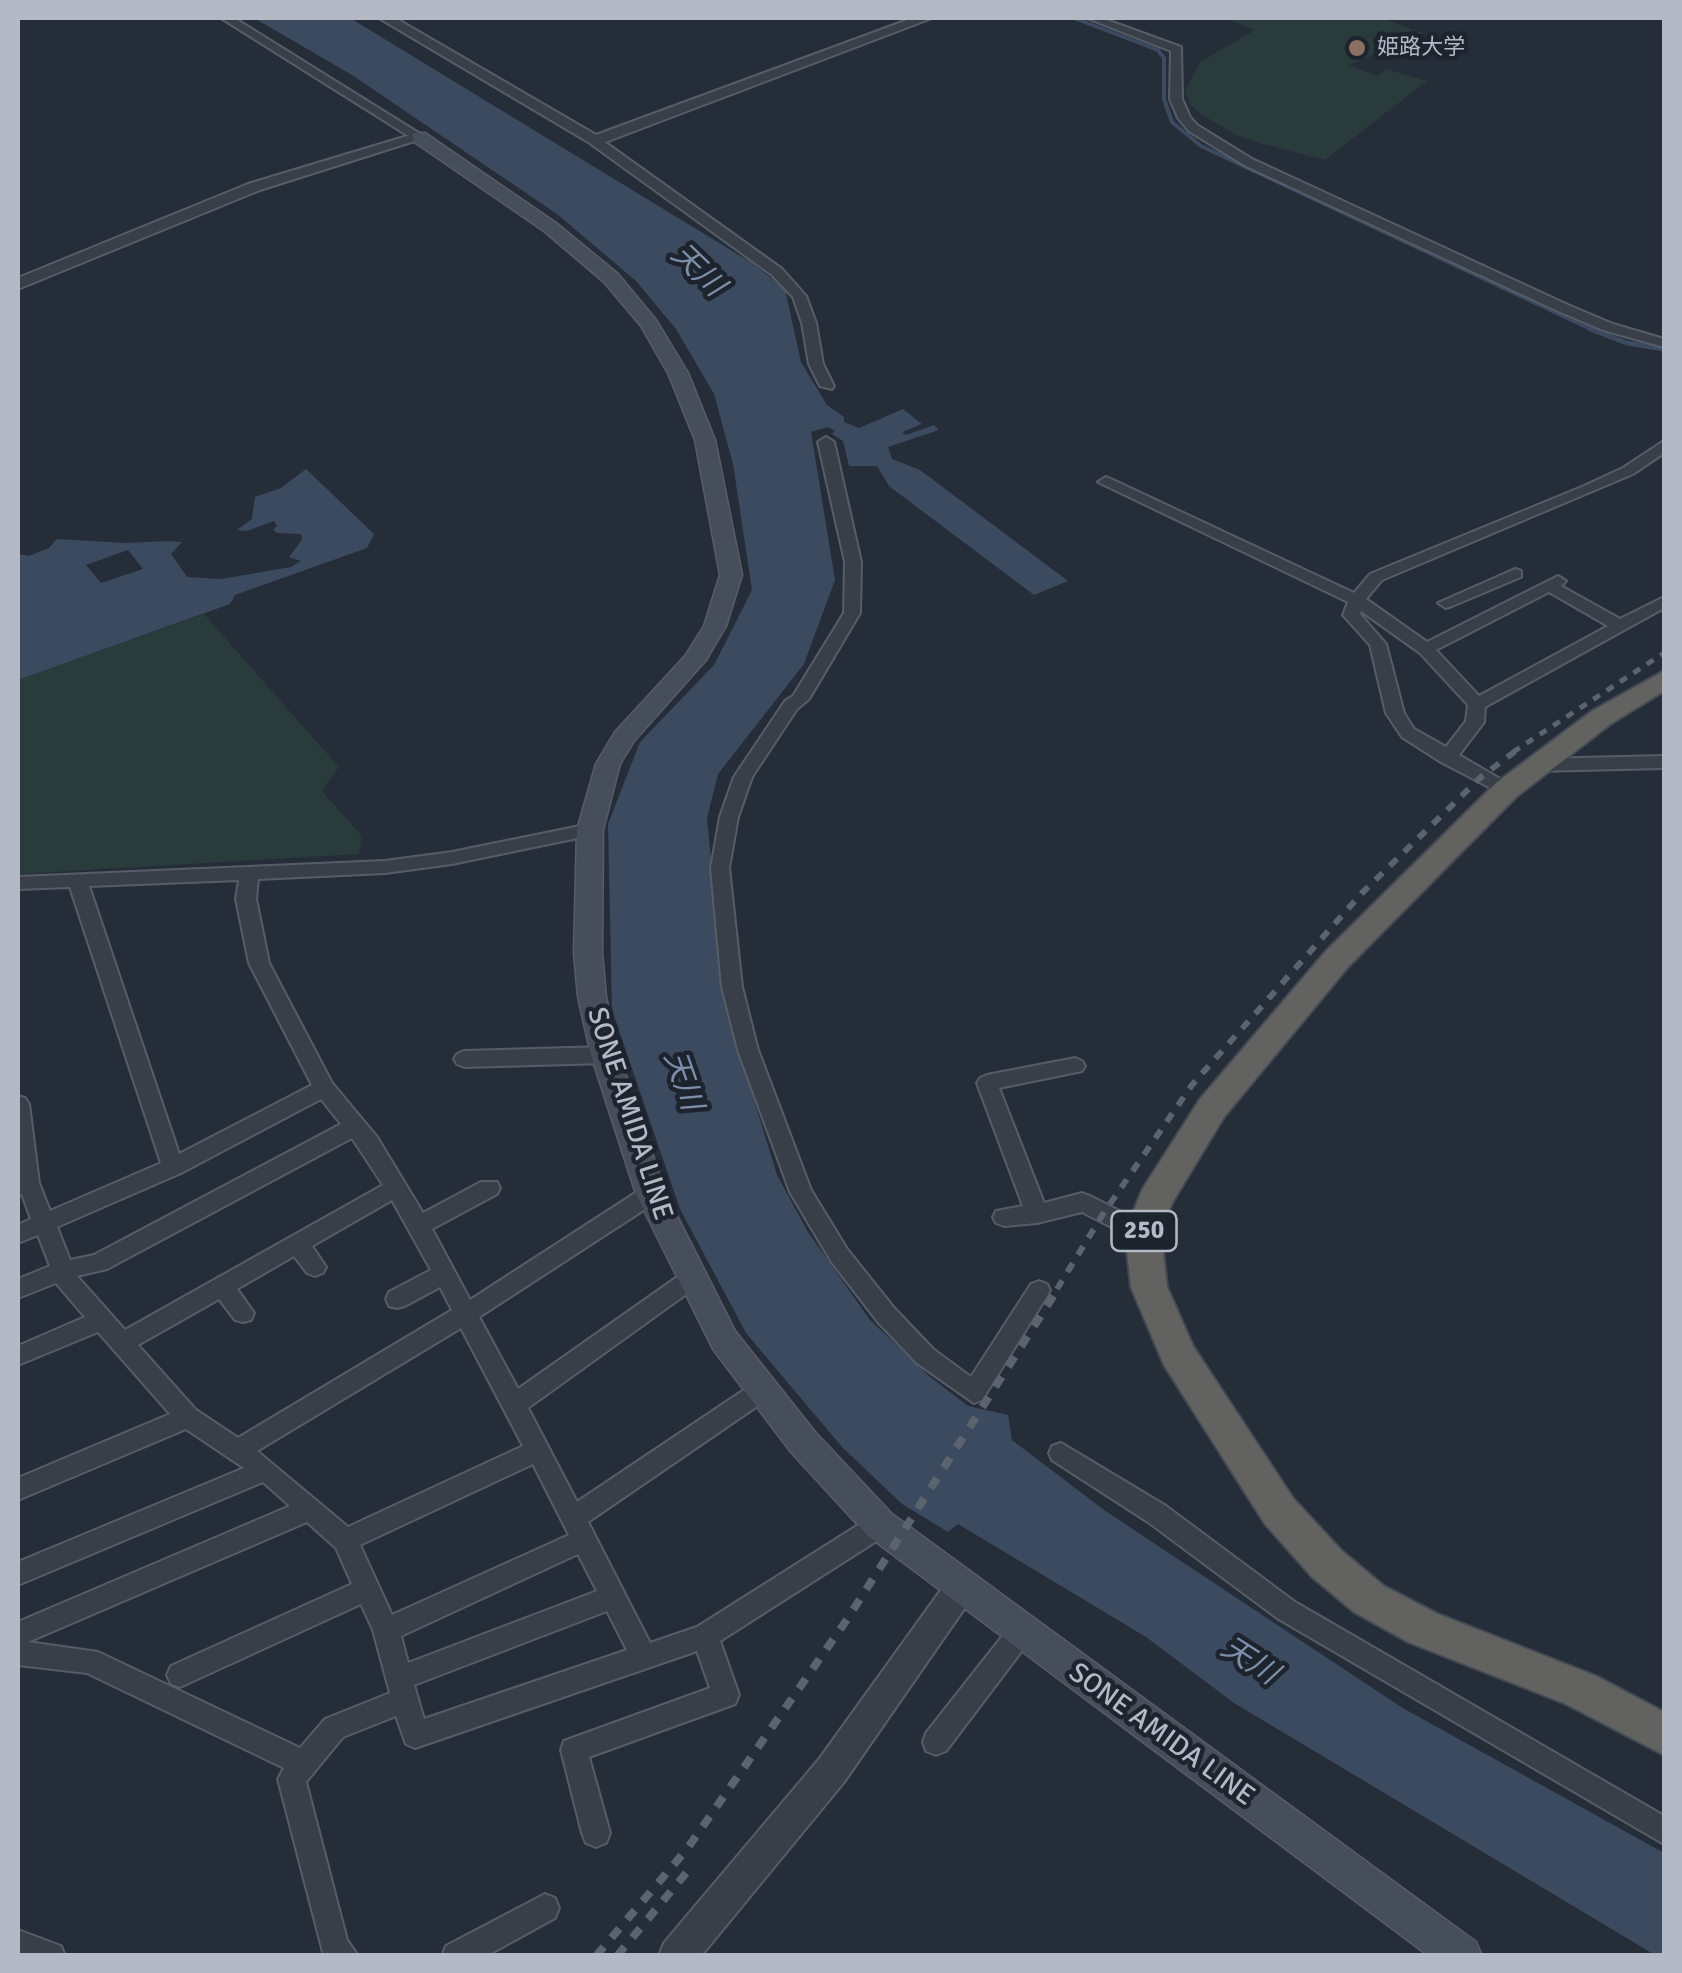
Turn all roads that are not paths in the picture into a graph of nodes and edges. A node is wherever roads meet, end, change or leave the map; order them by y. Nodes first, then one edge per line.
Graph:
1 (227, 18) edge
2 (386, 18) edge
3 (926, 18) edge
4 (1092, 18) edge
5 (419, 137) junction
6 (595, 142) junction
7 (18, 284) edge
8 (1664, 343) edge
9 (827, 386) dead end
10 (826, 442) dead end
11 (1664, 446) edge
12 (1106, 482) dead end
13 (1514, 574) dead end
14 (1485, 588) junction
15 (1357, 600) junction
16 (1664, 602) edge
17 (1446, 603) dead end
18 (1513, 606) junction
19 (1618, 625) junction
20 (1426, 650) junction
21 (1664, 679) edge
22 (1477, 704) junction
23 (1447, 758) junction
24 (1664, 762) edge
25 (1536, 765) junction
26 (1506, 790) junction
27 (590, 830) junction
28 (249, 875) junction
29 (18, 882) edge
30 (78, 882) junction
31 (605, 1056) junction
32 (464, 1058) dead end
33 (1075, 1066) dead end
34 (324, 1088) junction
35 (18, 1104) edge
36 (354, 1127) junction
37 (173, 1167) junction
38 (23, 1185) edge
39 (490, 1188) dead end
40 (394, 1190) junction
41 (651, 1194) junction
42 (1037, 1214) junction
43 (1004, 1218) dead end
44 (44, 1224) junction
45 (419, 1226) junction
46 (1143, 1233) junction
47 (18, 1234) edge
48 (298, 1246) junction
49 (315, 1267) dead end
50 (63, 1270) junction
51 (443, 1274) junction
52 (691, 1279) junction
53 (222, 1286) junction
54 (18, 1289) edge
55 (1039, 1290) dead end
56 (397, 1298) dead end
57 (243, 1313) dead end
58 (464, 1315) junction
59 (102, 1320) junction
60 (124, 1342) junction
61 (18, 1356) edge
62 (761, 1390) junction
63 (516, 1403) junction
64 (188, 1417) junction
65 (538, 1450) junction
66 (236, 1451) junction
67 (1061, 1453) dead end
68 (266, 1470) junction
69 (18, 1490) edge
70 (310, 1509) junction
71 (880, 1525) junction
72 (578, 1529) junction
73 (344, 1540) junction
74 (18, 1574) edge
75 (962, 1586) junction
76 (365, 1590) junction
77 (612, 1597) junction
78 (386, 1630) junction
79 (1022, 1632) junction
80 (18, 1634) edge
81 (705, 1636) junction
82 (18, 1653) edge
83 (643, 1656) junction
84 (180, 1675) dead end
85 (401, 1690) junction
86 (1664, 1734) edge
87 (936, 1742) dead end
88 (304, 1764) junction
89 (1664, 1831) edge
90 (596, 1833) dead end
91 (545, 1908) dead end
92 (344, 1956) edge
93 (456, 1956) edge
94 (677, 1956) edge
95 (1462, 1956) edge

1 - 5 street
2 - 6 street
3 - 6 street
4 - 8 street
5 - 7 street
5 - 27 main road, SONE AMIDA LINE
6 - 9 street
10 - 55 street
11 - 15 street
12 - 15 street
13 - 14 street
14 - 17 street
14 - 18 street
15 - 20 street
15 - 23 street
16 - 19 street
18 - 19 street
18 - 20 street
19 - 22 street
20 - 22 street
21 - 25 highway, 250
22 - 23 street
23 - 26 street
24 - 25 street
25 - 26 highway, 250
26 - 46 highway, 250
27 - 28 street
27 - 31 main road, SONE AMIDA LINE
28 - 30 street
28 - 34 street
29 - 30 street
30 - 37 street
31 - 32 street
31 - 41 main road, SONE AMIDA LINE
33 - 42 street
34 - 36 street
34 - 37 street
35 - 38 street
36 - 40 street
36 - 50 street
37 - 44 street
38 - 44 street
39 - 45 street
40 - 45 street
40 - 48 street
41 - 52 main road, SONE AMIDA LINE
41 - 58 street
42 - 43 street
42 - 46 street
44 - 47 street
44 - 50 street
45 - 51 street
46 - 86 highway, 250
48 - 49 street
48 - 53 street
50 - 54 street
50 - 59 street
51 - 56 street
51 - 58 street
52 - 62 main road, SONE AMIDA LINE
52 - 63 street
53 - 57 street
53 - 60 street
58 - 63 street
58 - 66 street
59 - 60 street
59 - 61 street
60 - 64 street
62 - 71 main road, SONE AMIDA LINE
62 - 72 street
63 - 65 street
64 - 66 street
64 - 69 street
65 - 72 street
65 - 73 street
66 - 68 street
67 - 89 street
68 - 70 street
68 - 74 street
70 - 73 street
70 - 80 street
71 - 75 main road, SONE AMIDA LINE
71 - 81 street
72 - 77 street
72 - 78 street
73 - 76 street
75 - 79 main road, SONE AMIDA LINE
75 - 94 street
76 - 78 street
76 - 84 street
77 - 83 street
77 - 85 street
78 - 85 street
79 - 87 street
79 - 95 main road, SONE AMIDA LINE
81 - 83 street
81 - 90 street
82 - 88 street
83 - 85 street
85 - 88 street
88 - 92 street
91 - 93 street

